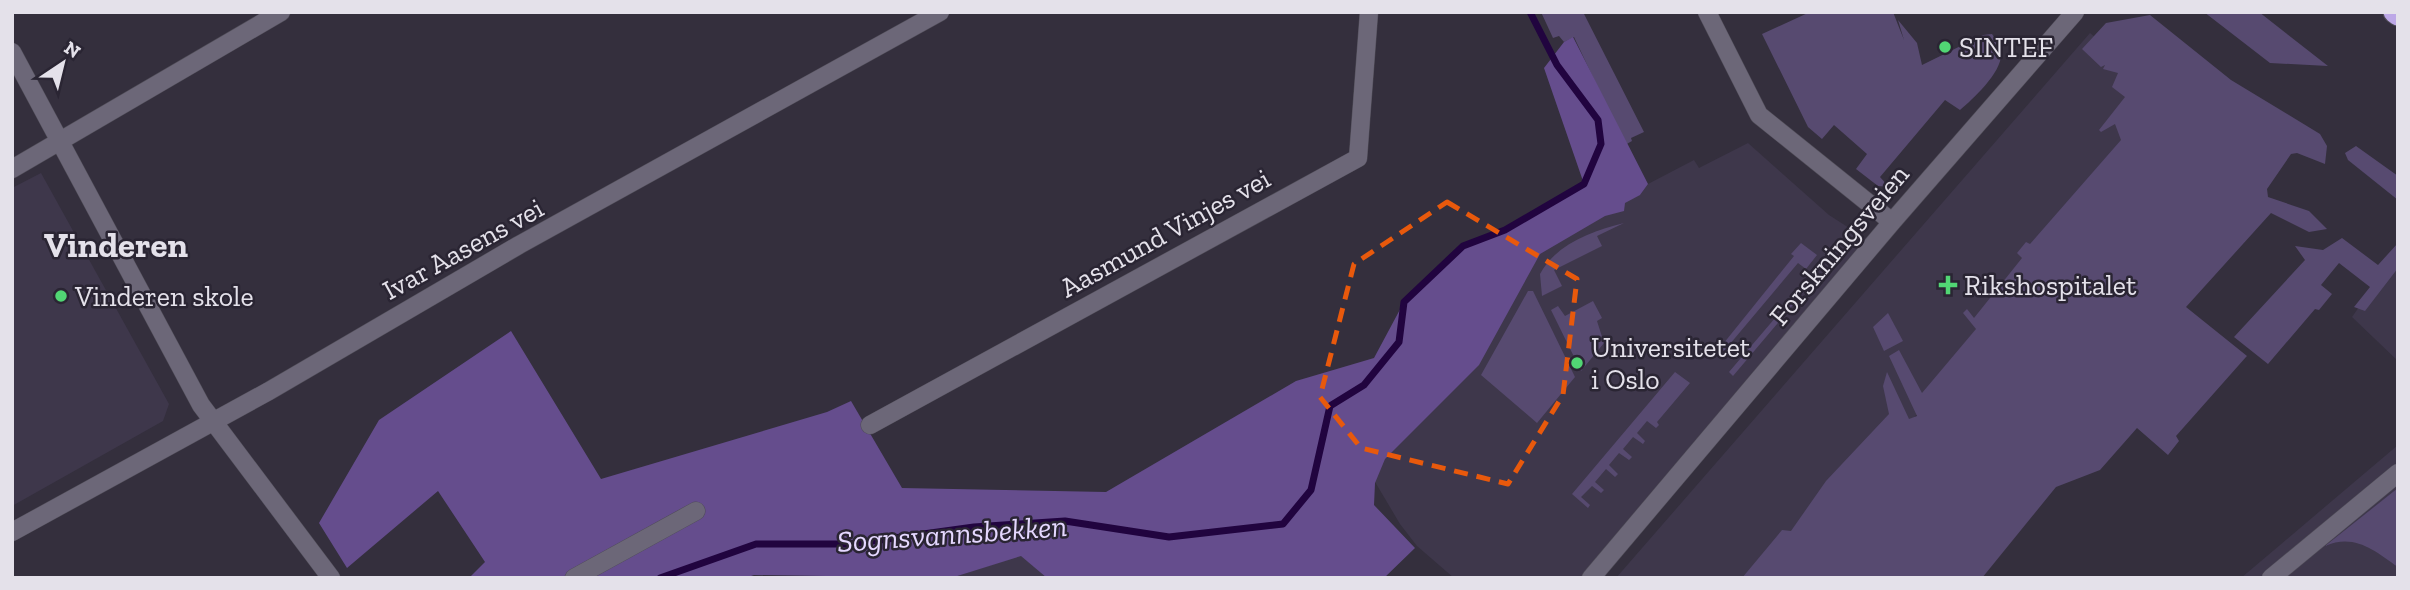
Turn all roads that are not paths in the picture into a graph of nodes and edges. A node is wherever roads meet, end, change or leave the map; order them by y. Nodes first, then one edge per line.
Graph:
1 (281, 12) edge
2 (940, 12) edge
3 (1369, 12) edge
4 (1707, 12) edge
5 (2075, 12) edge
6 (12, 52) edge
7 (61, 140) junction
8 (12, 169) edge
9 (1892, 222) junction
10 (214, 421) junction
11 (870, 425) dead end
12 (2398, 473) edge
13 (696, 511) dead end
14 (12, 532) edge
15 (331, 578) edge
16 (574, 578) edge
17 (1591, 578) edge
18 (2271, 578) edge

1 - 7 street
2 - 10 street, Ivar Aasens vei
3 - 11 street, Aasmund Vinjes vei
4 - 9 street
5 - 9 street, Forskningsveien
6 - 7 street
7 - 8 street
7 - 10 street
9 - 17 street, Forskningsveien
10 - 14 street, Ivar Aasens vei
10 - 15 street
12 - 18 street
13 - 16 street

